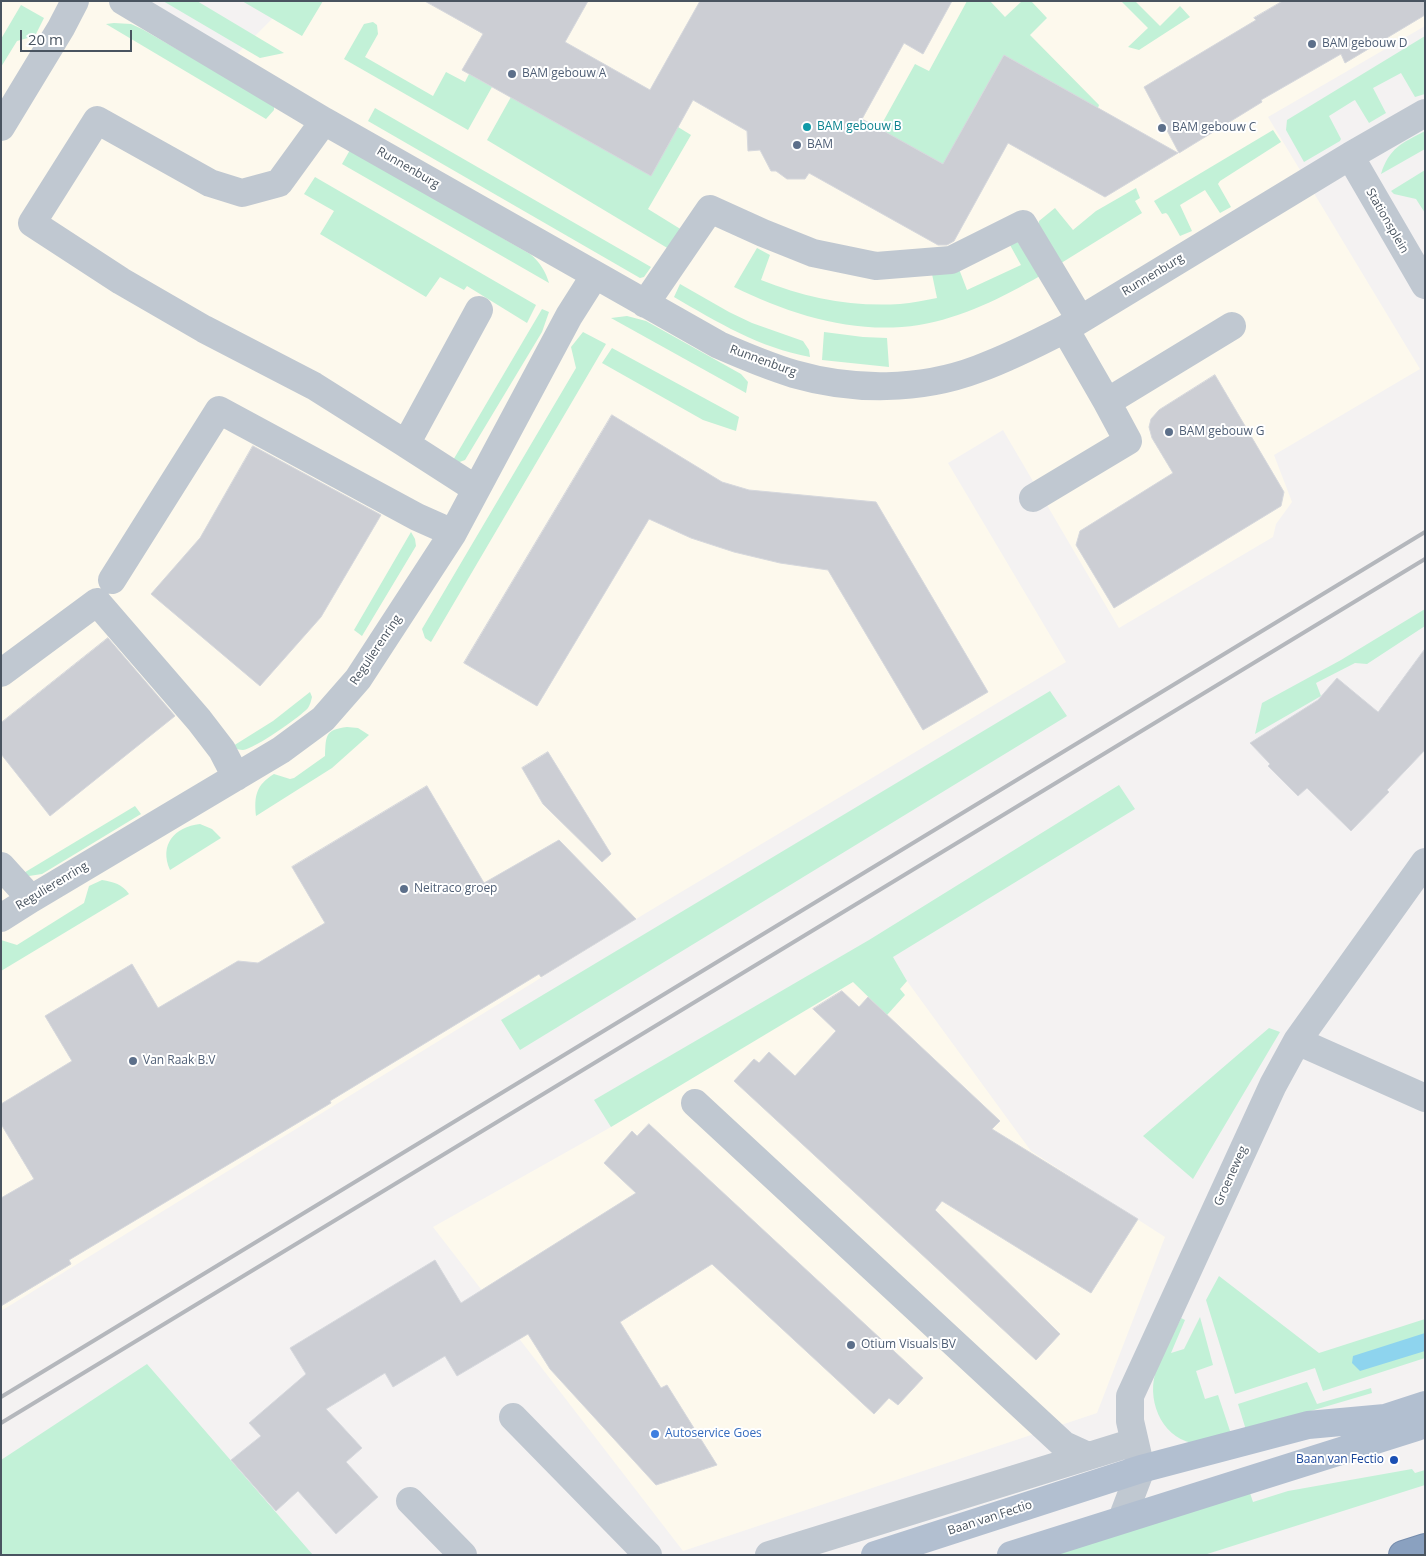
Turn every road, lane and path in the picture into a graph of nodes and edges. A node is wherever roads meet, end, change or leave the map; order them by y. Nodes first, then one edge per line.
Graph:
1 (75, 1) edge
2 (123, 1) edge
3 (1425, 114) edge
4 (324, 121) junction
5 (1, 127) edge
6 (1350, 156) junction
7 (595, 275) junction
8 (1425, 285) edge
9 (645, 304) junction
10 (479, 310) dead end
11 (1072, 324) junction
12 (1232, 326) dead end
13 (1107, 402) junction
14 (406, 444) junction
15 (476, 489) junction
16 (1033, 498) dead end
17 (452, 533) junction
18 (112, 580) dead end
19 (1, 673) edge
20 (236, 776) junction
21 (1425, 862) edge
22 (1, 866) edge
23 (31, 898) junction
24 (1, 918) edge
25 (1297, 1041) junction
26 (1425, 1098) edge
27 (696, 1103) dead end
28 (1425, 1405) edge
29 (513, 1417) dead end
30 (1425, 1425) edge
31 (1134, 1442) junction
32 (1088, 1456) junction
33 (1141, 1469) junction
34 (410, 1501) dead end
35 (1122, 1519) junction
36 (1425, 1548) edge
37 (463, 1555) edge
38 (648, 1555) edge
39 (769, 1555) edge
40 (875, 1555) edge
41 (1011, 1555) edge
42 (1403, 1555) edge

1 - 5 street
2 - 4 street, Runnenburg
3 - 6 street, Runnenburg
4 - 7 street, Runnenburg
4 - 14 street
6 - 8 street, Stationsplein
6 - 11 street, Runnenburg
7 - 9 street, Runnenburg
7 - 15 street, Regulierenring
9 - 11 street, Runnenburg
9 - 11 street
10 - 14 street
11 - 13 street
12 - 13 street
13 - 16 street
14 - 15 street
15 - 17 street, Regulierenring
17 - 18 street
17 - 20 street, Regulierenring
19 - 20 street
20 - 23 street, Regulierenring
21 - 25 street, Groeneweg
22 - 23 street
23 - 24 street, Regulierenring
25 - 26 street
25 - 31 street, Groeneweg
27 - 32 street
28 - 33 main road, Baan van Fectio
29 - 38 street
30 - 35 main road
31 - 32 street
31 - 33 street, Groeneweg
32 - 39 street
33 - 35 street
33 - 40 main road, Baan van Fectio
34 - 37 street
35 - 41 main road
36 - 42 highway

